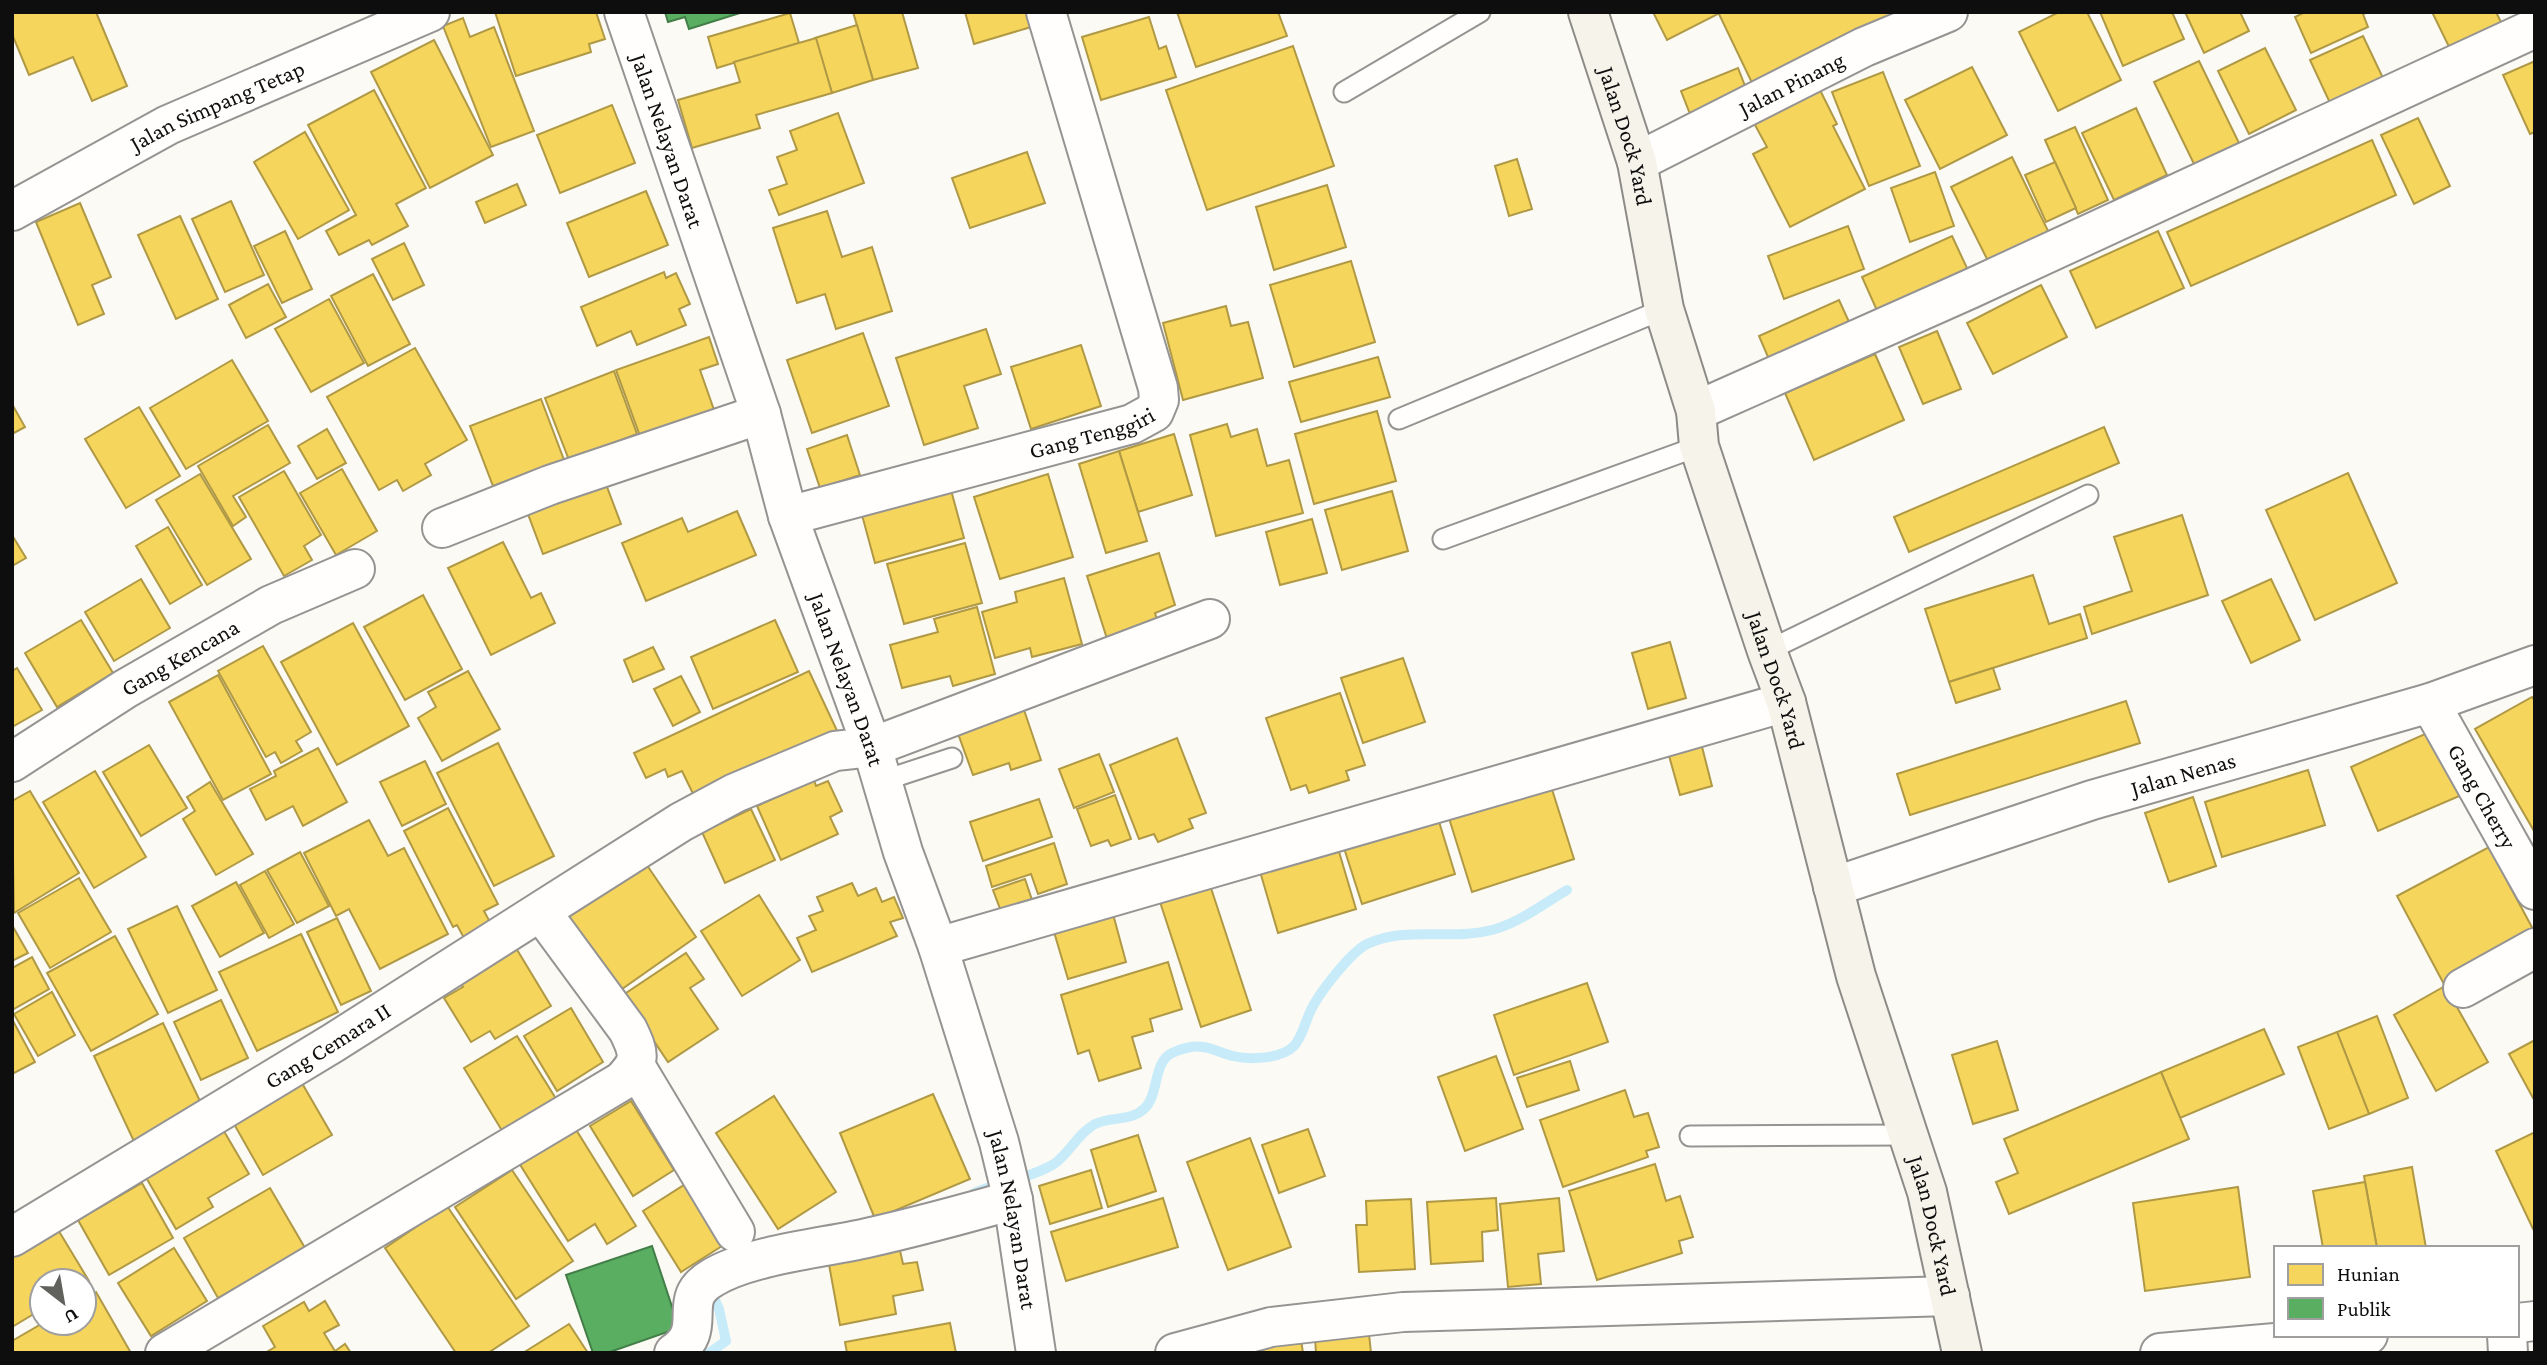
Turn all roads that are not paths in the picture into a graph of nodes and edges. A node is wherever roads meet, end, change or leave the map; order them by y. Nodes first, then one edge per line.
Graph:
1 (430, 12) edge
2 (624, 12) edge
3 (1046, 12) edge
4 (1480, 12) edge
5 (1948, 12) edge
6 (1592, 14) edge
7 (2535, 28) edge
8 (1344, 92) dead end
9 (1637, 162) junction
10 (12, 211) edge
11 (1664, 309) junction
12 (761, 414) junction
13 (1398, 419) dead end
14 (1697, 429) junction
15 (2088, 495) dead end
16 (788, 516) junction
17 (442, 528) dead end
18 (1443, 538) dead end
19 (355, 569) dead end
20 (1210, 620) dead end
21 (1767, 651) junction
22 (2535, 665) edge
23 (1786, 702) junction
24 (2430, 703) junction
25 (952, 758) dead end
26 (12, 762) edge
27 (877, 764) junction
28 (1833, 887) junction
29 (2535, 890) edge
30 (542, 912) junction
31 (938, 947) junction
32 (2535, 948) edge
33 (2463, 988) dead end
34 (635, 1067) junction
35 (1908, 1135) junction
36 (1690, 1136) dead end
37 (1012, 1196) junction
38 (735, 1232) dead end
39 (12, 1237) edge
40 (1950, 1296) junction
41 (2345, 1337) edge
42 (165, 1353) edge
43 (674, 1353) edge
44 (1036, 1353) edge
45 (1175, 1353) edge
46 (1962, 1353) edge
47 (2160, 1353) edge

1 - 10 street, Jalan Simpang Tetap
2 - 12 street, Jalan Nelayan Darat
3 - 16 street, Gang Tenggiri
4 - 8 lane
5 - 9 street, Jalan Pinang
6 - 9 street, Jalan Dock Yard
7 - 14 street
9 - 11 street, Jalan Dock Yard
11 - 13 lane
11 - 14 street, Jalan Dock Yard
12 - 16 street, Jalan Nelayan Darat
12 - 17 street
14 - 18 lane
14 - 21 street, Jalan Dock Yard
15 - 21 lane
16 - 27 street, Jalan Nelayan Darat
19 - 26 street, Gang Kencana
20 - 27 street, Gang Cemara II
21 - 23 street, Jalan Dock Yard
22 - 24 street, Jalan Nenas
23 - 28 street, Jalan Dock Yard
23 - 31 street
24 - 28 street, Jalan Nenas
24 - 29 street, Gang Cherry
25 - 27 lane
27 - 30 street, Gang Cemara II
27 - 31 street, Jalan Nelayan Darat
28 - 35 street, Jalan Dock Yard
30 - 34 street
30 - 39 street, Gang Cemara II
31 - 37 street, Jalan Nelayan Darat
32 - 33 street
34 - 38 street
34 - 42 street
35 - 36 lane
35 - 40 street, Jalan Dock Yard
37 - 43 street
37 - 44 street, Jalan Nelayan Darat
40 - 45 street
40 - 46 street, Jalan Dock Yard
41 - 47 street

